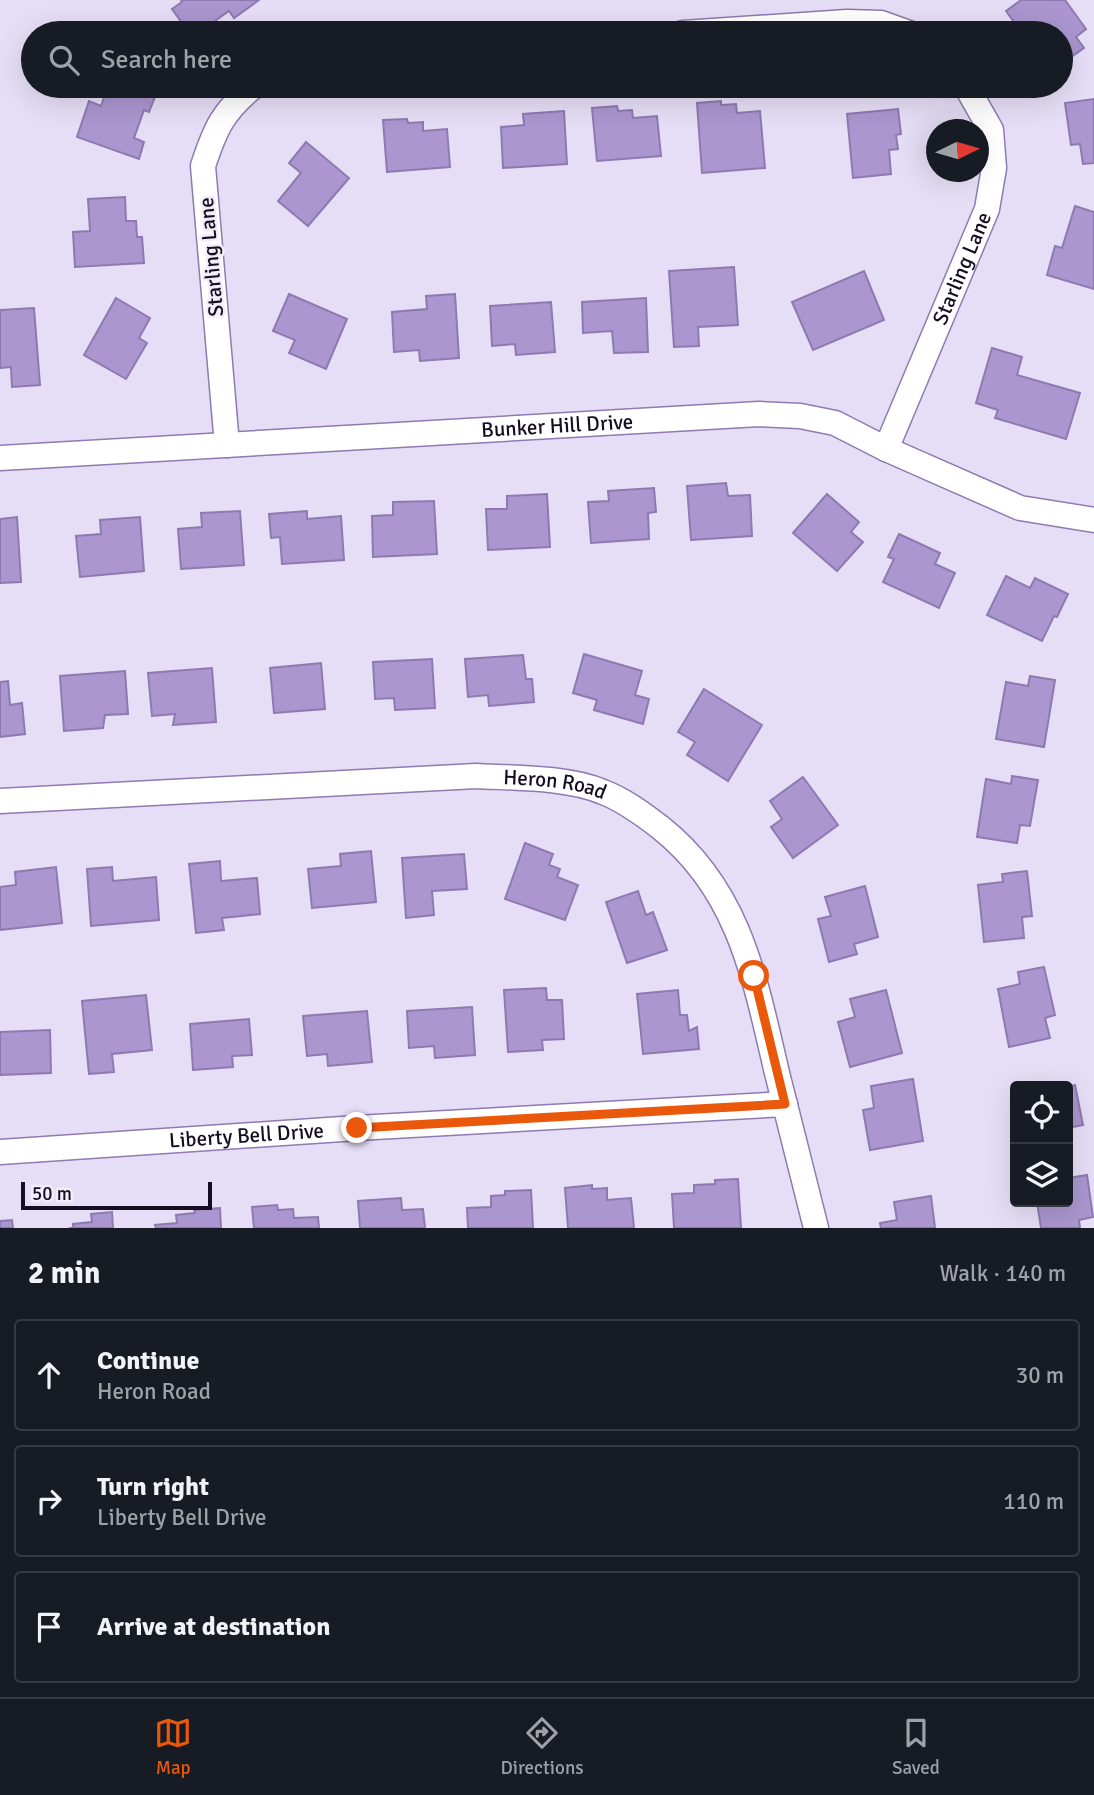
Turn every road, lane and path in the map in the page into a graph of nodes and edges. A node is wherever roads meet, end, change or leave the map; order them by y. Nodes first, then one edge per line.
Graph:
1 (239, 98) edge
2 (973, 98) edge
3 (227, 445) junction
4 (886, 449) junction
5 (0, 458) edge
6 (1094, 520) edge
7 (0, 801) edge
8 (785, 1104) junction
9 (0, 1152) edge
10 (816, 1228) edge

1 - 3 street, Starling Lane
2 - 4 street, Starling Lane
3 - 4 street, Bunker Hill Drive
3 - 5 street, Bunker Hill Drive
4 - 6 street, Bunker Hill Drive
7 - 8 street, Heron Road
8 - 9 street, Liberty Bell Drive
8 - 10 street, Heron Road

